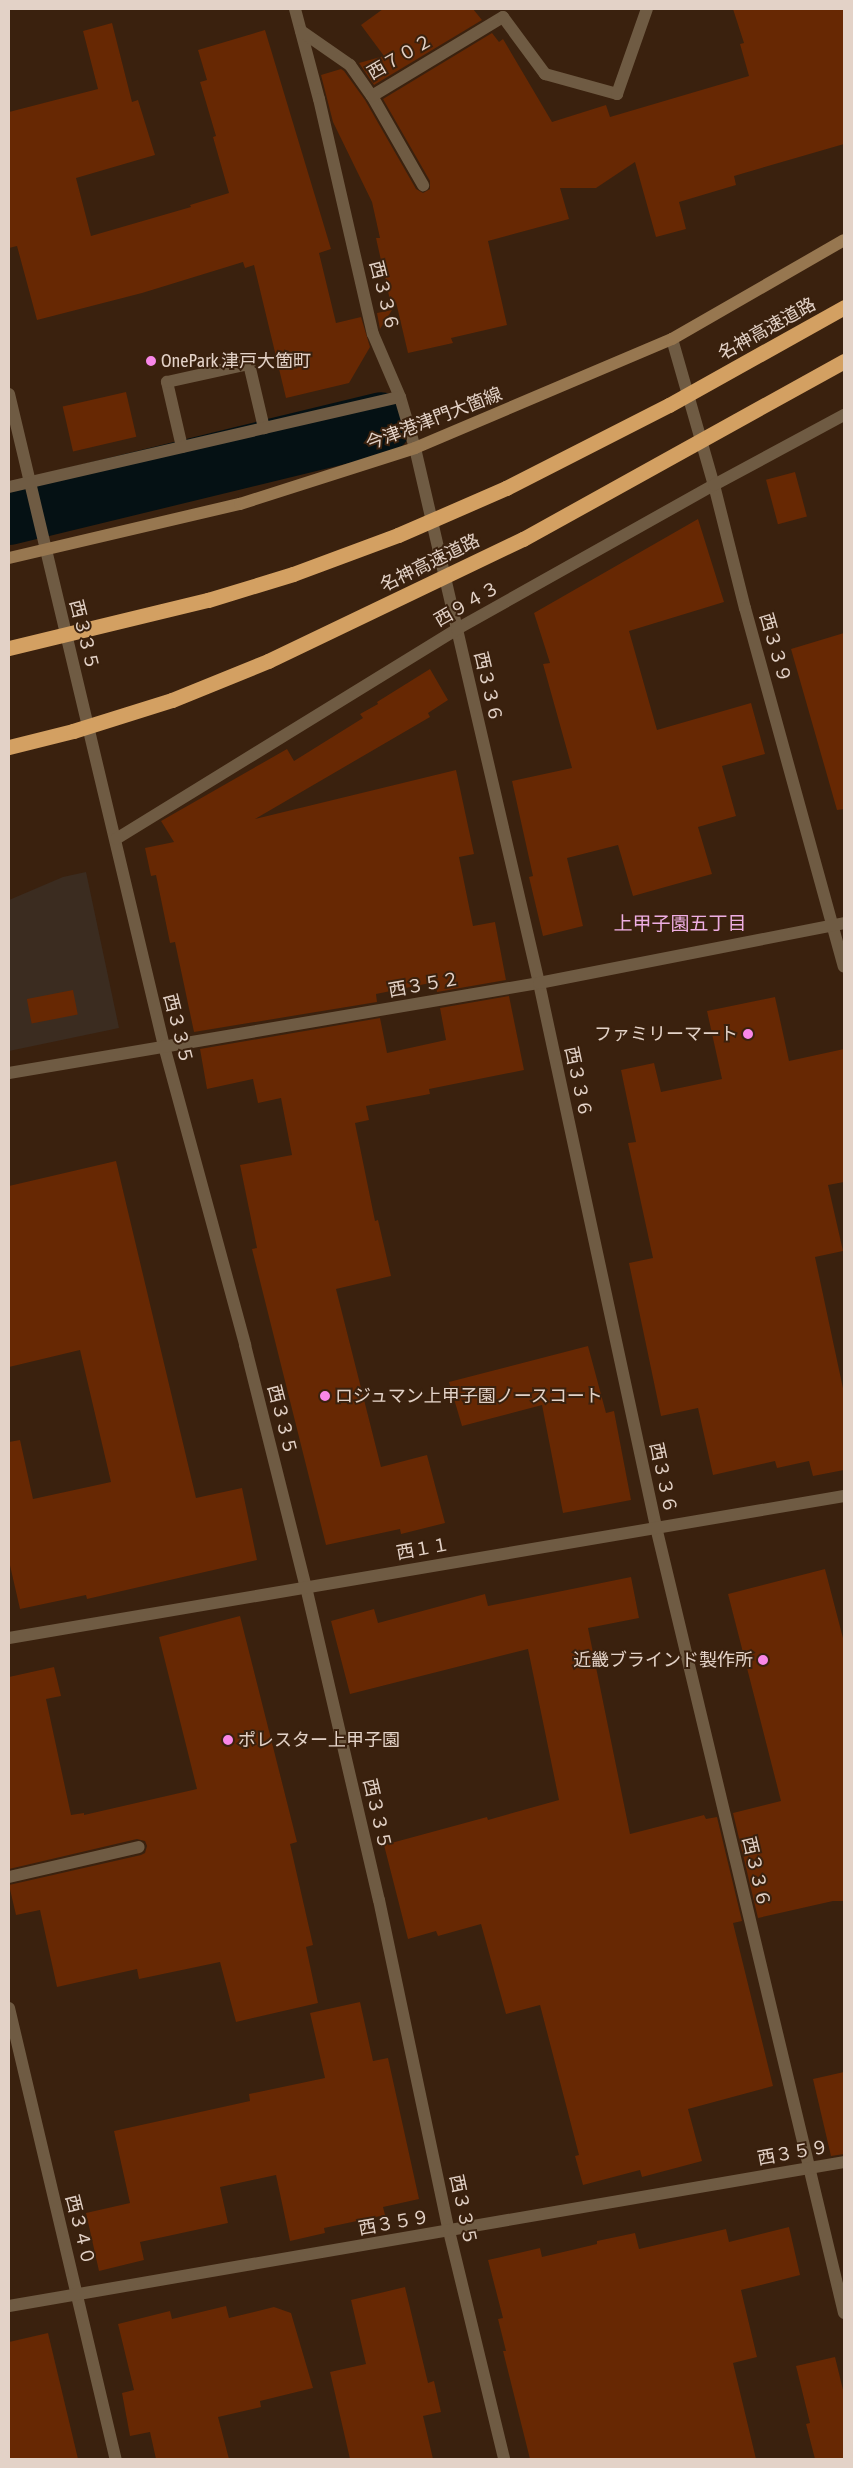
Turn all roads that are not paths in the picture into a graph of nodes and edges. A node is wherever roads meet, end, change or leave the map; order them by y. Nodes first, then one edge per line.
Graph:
1 (295, 9) edge
2 (647, 9) edge
3 (301, 31) junction
4 (372, 96) junction
5 (424, 185) dead end
6 (844, 240) edge
7 (844, 307) edge
8 (672, 339) junction
9 (844, 361) edge
10 (9, 394) edge
11 (400, 397) junction
12 (844, 415) edge
13 (264, 428) junction
14 (182, 447) junction
15 (415, 448) junction
16 (29, 482) junction
17 (714, 485) junction
18 (9, 487) edge
19 (45, 550) junction
20 (9, 558) edge
21 (457, 630) junction
22 (9, 648) edge
23 (9, 746) edge
24 (116, 839) junction
25 (839, 924) edge
26 (844, 967) edge
27 (539, 983) junction
28 (164, 1046) junction
29 (9, 1073) edge
30 (844, 1496) edge
31 (656, 1527) junction
32 (306, 1587) junction
33 (9, 1638) edge
34 (139, 1848) dead end
35 (9, 1877) edge
36 (9, 2008) edge
37 (844, 2162) edge
38 (810, 2168) junction
39 (449, 2232) junction
40 (78, 2294) junction
41 (9, 2306) edge
42 (844, 2313) edge
43 (116, 2459) edge
44 (504, 2459) edge

1 - 3 street, 西３３６
2 - 4 street, 西７０２
3 - 4 street, 西７０２
3 - 11 street, 西３３６
4 - 5 street
6 - 8 main road, 今津港津門大箇線
7 - 22 highway, 名神高速道路, bridge
8 - 15 main road, 今津港津門大箇線
8 - 17 street, 西３３９
9 - 23 highway, 名神高速道路, bridge
10 - 16 street, 西３３５
11 - 13 street
11 - 15 street, 西３３６
12 - 17 street, 西９４３
13 - 14 street
13 - 14 street
14 - 16 street
15 - 19 main road, 今津港津門大箇線
15 - 21 street, 西３３６
16 - 18 street
16 - 19 street, 西３３５
17 - 21 street, 西９４３
17 - 25 street, 西３３９
19 - 20 main road, 今津港津門大箇線
19 - 24 street, 西３３５
21 - 24 street, 西９４３
21 - 27 street, 西３３６
24 - 28 street, 西３３５
25 - 26 street, 西３３９
25 - 27 street, 西３５２
27 - 28 street, 西３５２
27 - 31 street, 西３３６
28 - 29 street, 西３５２
28 - 32 street, 西３３５
30 - 31 street, 西１１
31 - 32 street, 西１１
31 - 38 street, 西３３６
32 - 33 street, 西１１
32 - 39 street, 西３３５
34 - 35 street
36 - 40 street, 西３４０
37 - 38 street, 西３５９
38 - 39 street, 西３５９
38 - 42 street, 西３３６
39 - 40 street, 西３５９
39 - 44 street, 西３３５
40 - 41 street, 西３５９
40 - 43 street, 西３４０

